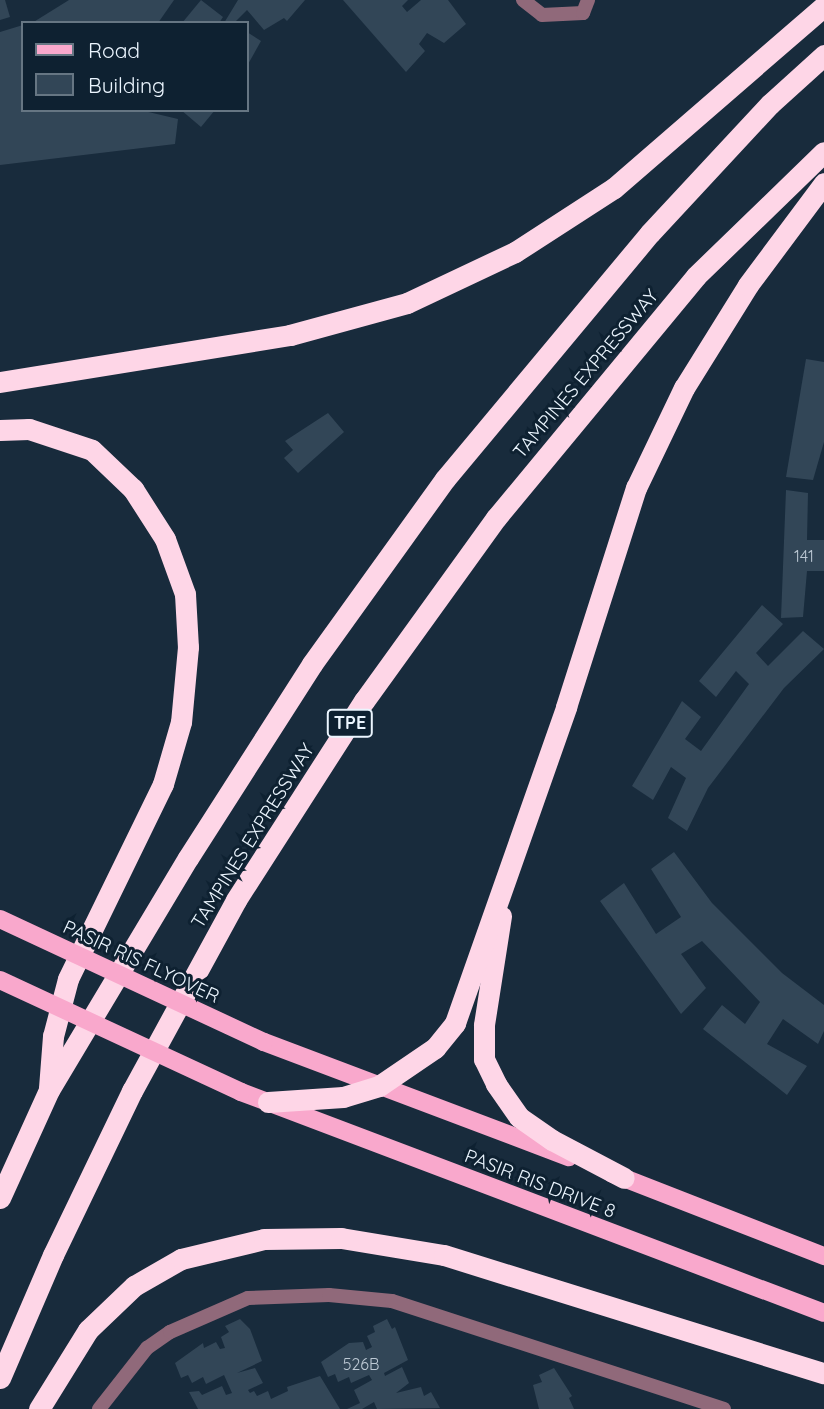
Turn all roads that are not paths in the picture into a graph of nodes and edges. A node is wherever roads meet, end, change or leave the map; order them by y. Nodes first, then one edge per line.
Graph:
1 (523, 0) edge
2 (588, 0) edge
3 (824, 6) edge
4 (824, 55) edge
5 (824, 152) edge
6 (824, 183) edge
7 (0, 382) edge
8 (0, 430) edge
9 (505, 882) junction
10 (0, 919) edge
11 (0, 980) edge
12 (264, 1042) joint
13 (379, 1086) junction
14 (49, 1090) junction
15 (268, 1102) junction
16 (624, 1178) junction
17 (0, 1198) edge
18 (824, 1256) edge
19 (824, 1313) edge
20 (824, 1373) edge
21 (0, 1378) edge
22 (39, 1409) edge
23 (99, 1409) edge
24 (724, 1409) edge

1 - 2 street
3 - 7 highway
4 - 14 highway
5 - 21 highway, TAMPINES EXPRESSWAY / TPE
6 - 9 highway
8 - 14 highway
9 - 13 highway
9 - 16 highway
10 - 12 main road, PASIR RIS FLYOVER, bridge
11 - 15 main road, PASIR RIS DRIVE 8, bridge
12 - 13 main road, PASIR RIS DRIVE 8
13 - 15 highway
13 - 16 main road, PASIR RIS DRIVE 8
14 - 17 highway
15 - 19 main road, PASIR RIS DRIVE 8
16 - 18 main road, PASIR RIS DRIVE 8
20 - 22 highway
23 - 24 street

